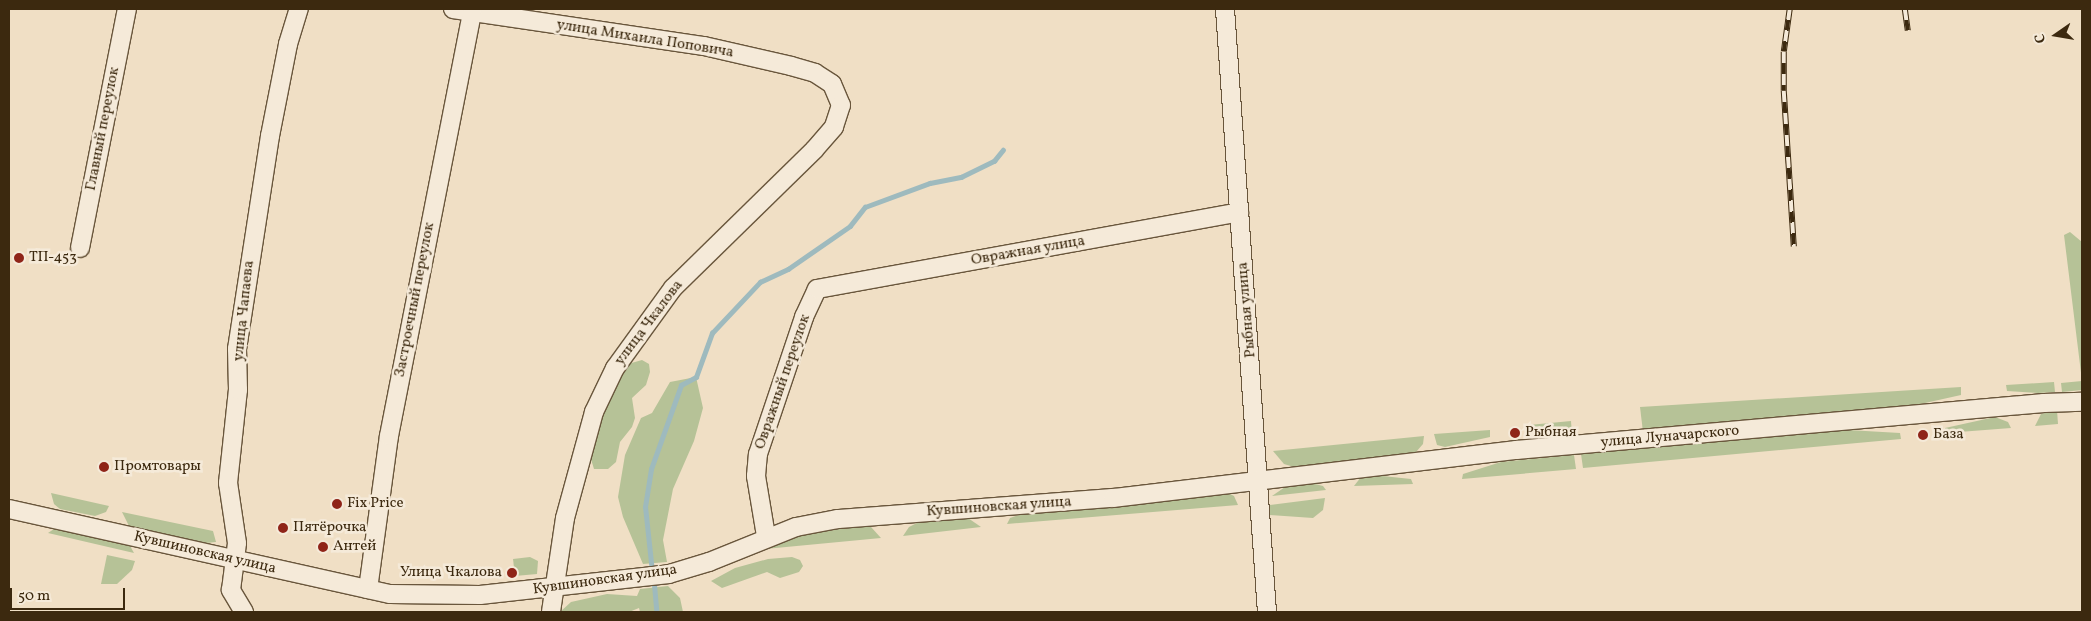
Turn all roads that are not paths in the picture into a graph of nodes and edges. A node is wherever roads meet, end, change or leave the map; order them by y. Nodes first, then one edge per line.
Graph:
1 (127, 9) edge
2 (299, 9) edge
3 (453, 9) edge
4 (1225, 9) edge
5 (472, 12) junction
6 (832, 84) joint
7 (1239, 212) junction
8 (80, 248) dead end
9 (817, 289) joint
10 (2082, 402) edge
11 (1260, 481) junction
12 (9, 509) edge
13 (766, 536) junction
14 (233, 560) junction
15 (554, 587) junction
16 (368, 589) junction
17 (244, 612) edge
18 (551, 612) edge
19 (1267, 612) edge

1 - 8 street, Главный переулок
2 - 14 street, улица Чапаева
3 - 5 street, улица Михаила Поповича
4 - 7 street, Рыбная улица
5 - 6 street, улица Михаила Поповича
5 - 16 street, Застроечный переулок
6 - 15 street, улица Чкалова
7 - 9 street, Овражная улица
7 - 11 street, Рыбная улица
9 - 13 street, Овражный переулок
10 - 11 street, улица Луначарского
11 - 13 street, Кувшиновская улица
11 - 19 street, Рыбная улица
12 - 14 street, Кувшиновская улица
13 - 15 street, Кувшиновская улица
14 - 16 street, Кувшиновская улица
14 - 17 street, улица Чапаева
15 - 16 street, Кувшиновская улица
15 - 18 street, улица Чкалова

